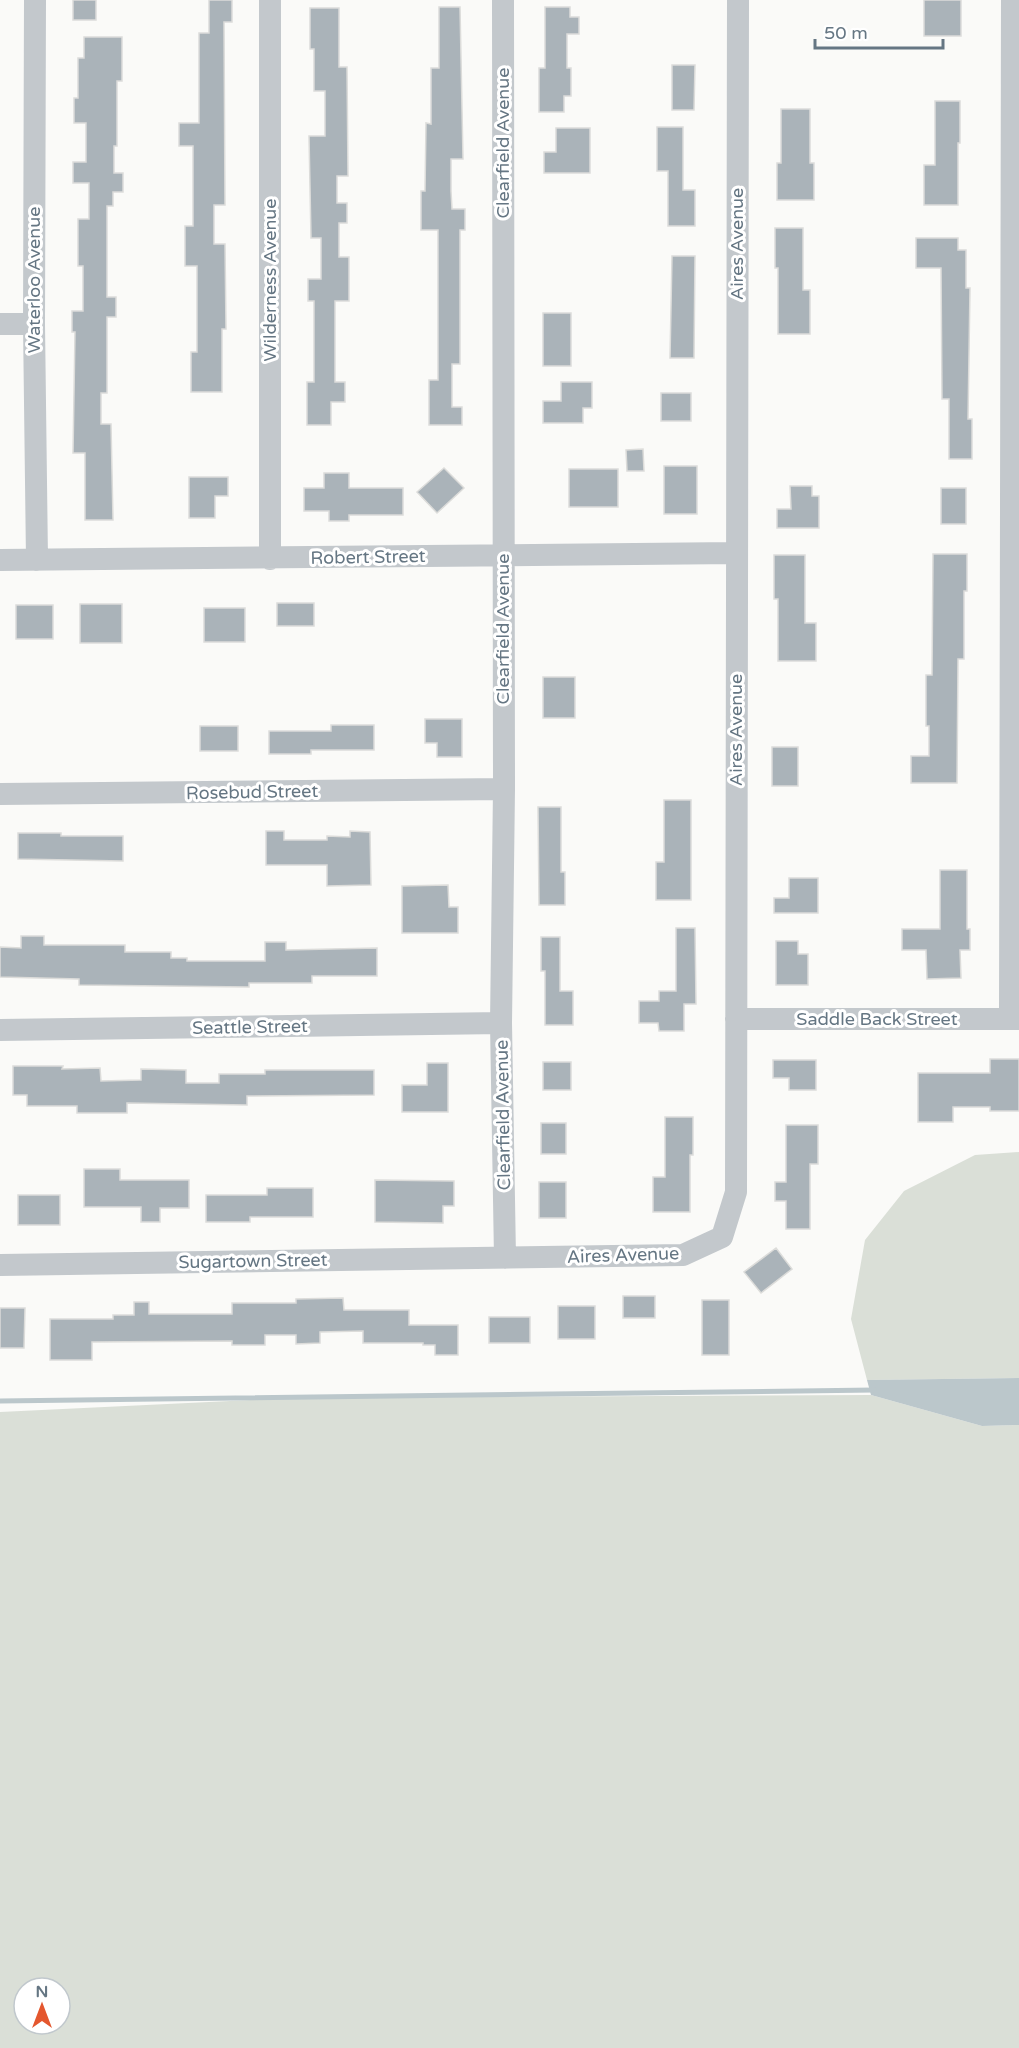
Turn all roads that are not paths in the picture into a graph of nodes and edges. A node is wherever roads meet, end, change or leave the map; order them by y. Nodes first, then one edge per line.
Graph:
1 (35, 0) edge
2 (270, 0) edge
3 (503, 0) edge
4 (738, 0) edge
5 (1012, 0) edge
6 (1016, 55) edge
7 (1015, 288) edge
8 (0, 324) edge
9 (34, 324) junction
10 (736, 553) junction
11 (503, 555) junction
12 (270, 559) junction
13 (0, 560) edge
14 (37, 560) junction
15 (504, 789) junction
16 (0, 794) edge
17 (736, 1019) junction
18 (1014, 1019) edge
19 (501, 1023) junction
20 (0, 1030) edge
21 (505, 1258) junction
22 (0, 1265) edge

1 - 9 street, Waterloo Avenue
2 - 12 street, Wilderness Avenue
3 - 11 street, Clearfield Avenue
4 - 10 street, Aires Avenue
5 - 6 street
6 - 7 street
7 - 18 street
8 - 9 street
9 - 14 street, Waterloo Avenue
10 - 11 street, Robert Street
10 - 17 street, Aires Avenue
11 - 12 street, Robert Street
11 - 15 street, Clearfield Avenue
12 - 14 street, Robert Street
13 - 14 street, Robert Street
15 - 16 street, Rosebud Street
15 - 19 street, Clearfield Avenue
17 - 18 street, Saddle Back Street
17 - 21 street, Aires Avenue
19 - 20 street, Seattle Street
19 - 21 street, Clearfield Avenue
21 - 22 street, Sugartown Street

